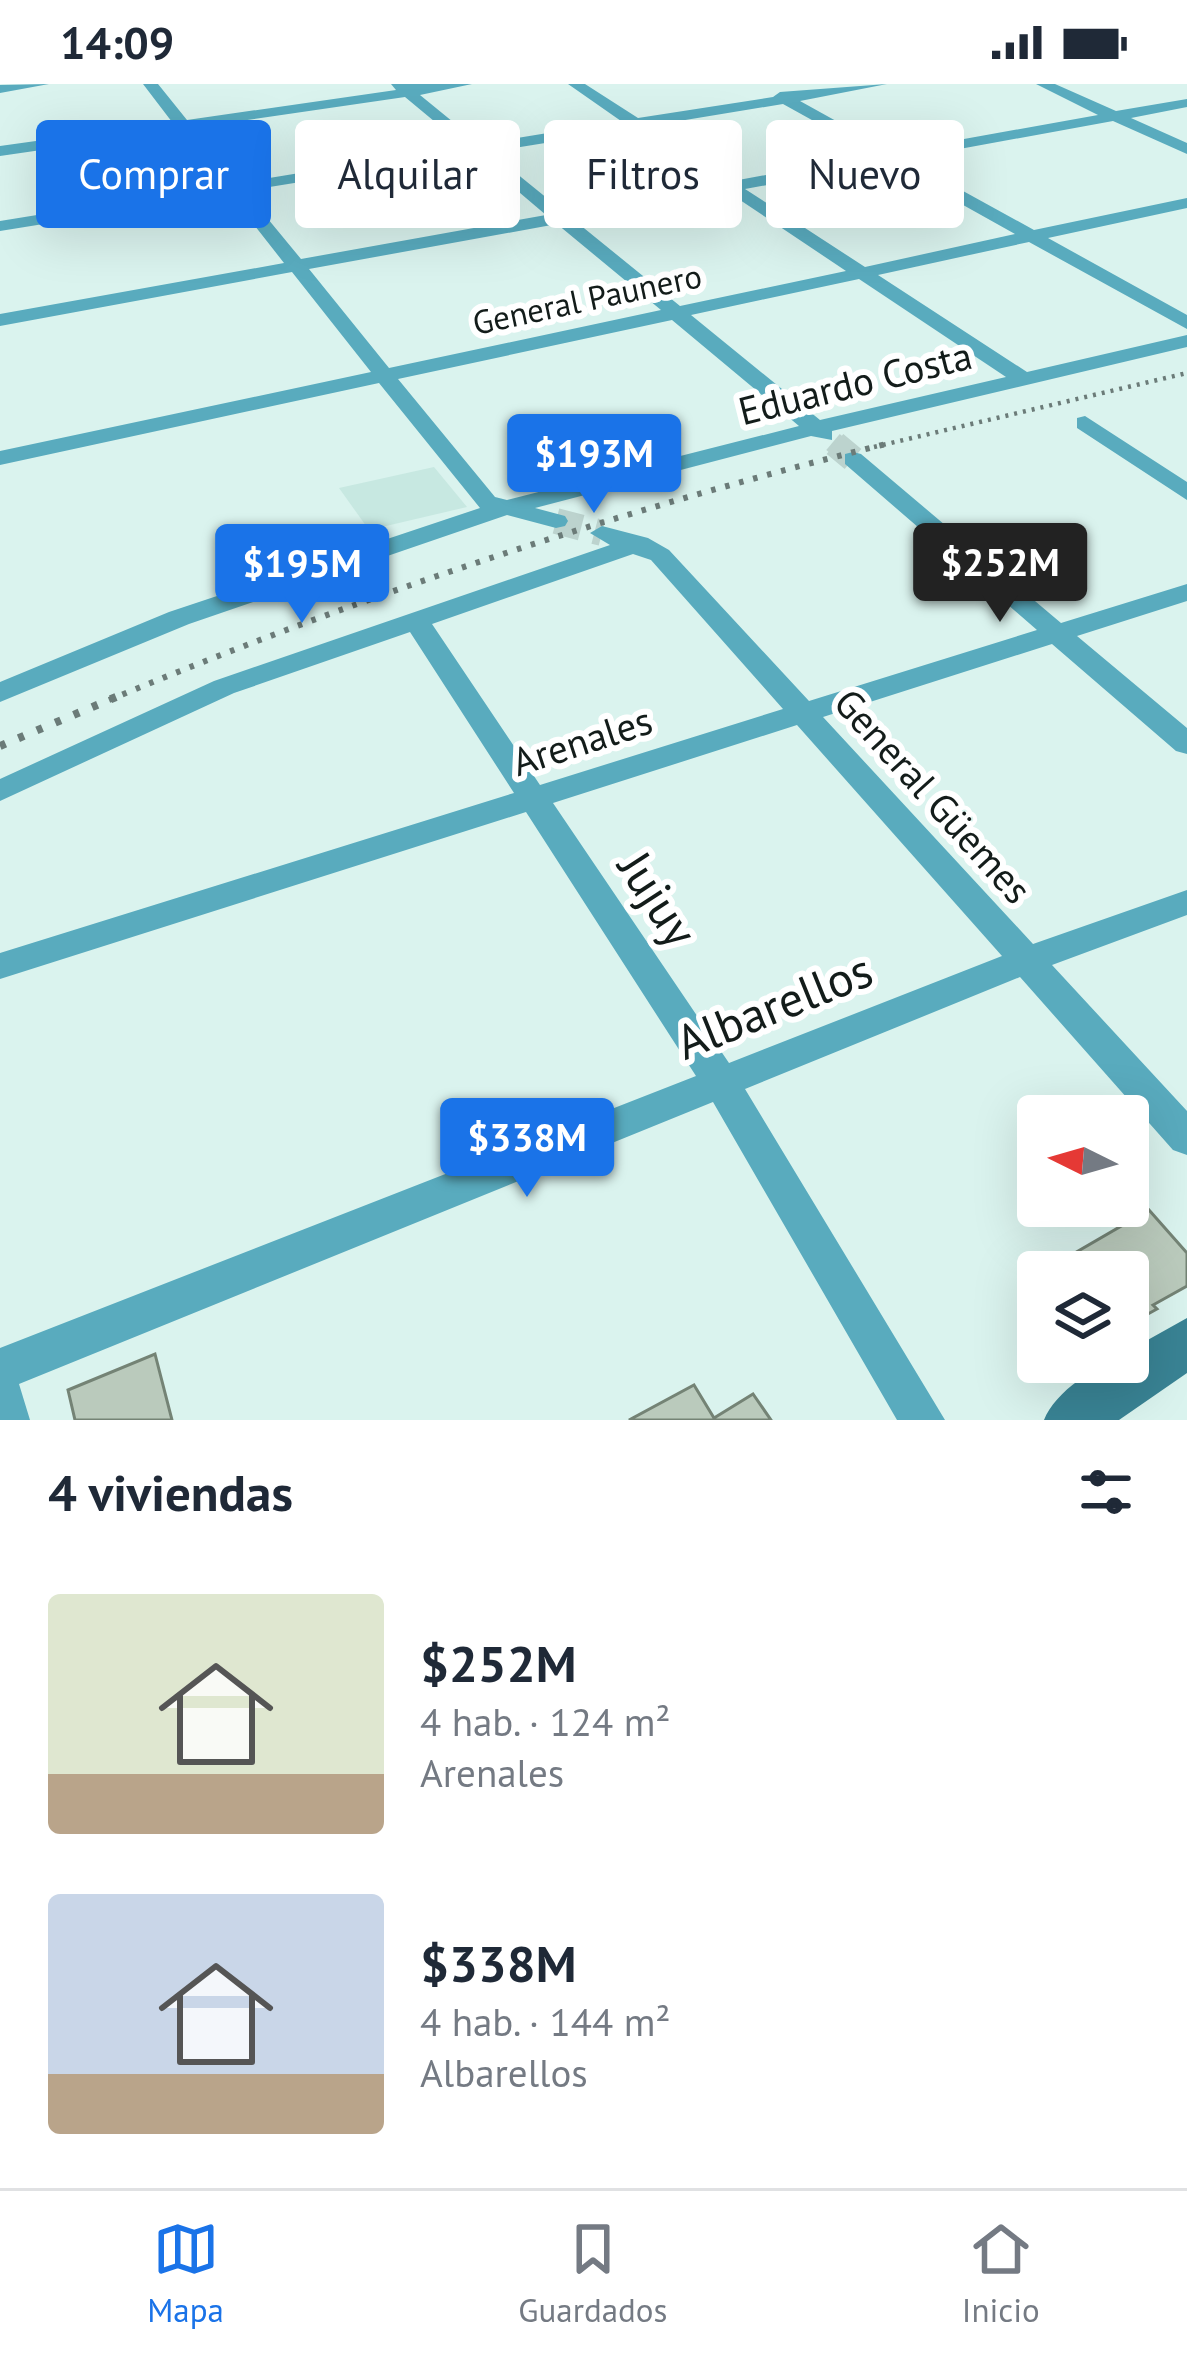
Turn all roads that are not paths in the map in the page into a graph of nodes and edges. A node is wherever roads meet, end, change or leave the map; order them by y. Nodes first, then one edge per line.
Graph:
1 (42, 84) edge
2 (151, 84) edge
3 (465, 84) edge
4 (575, 84) edge
5 (760, 84) edge
6 (880, 84) edge
7 (1043, 84) edge
8 (404, 88) edge
9 (0, 89) edge
10 (787, 99) junction
11 (1187, 103) edge
12 (1114, 116) junction
13 (180, 120) edge
14 (208, 120) edge
15 (442, 120) edge
16 (627, 120) edge
17 (658, 120) edge
18 (823, 120) edge
19 (964, 144) edge
20 (36, 146) edge
21 (1187, 149) edge
22 (0, 151) edge
23 (520, 184) edge
24 (742, 198) edge
25 (964, 200) edge
26 (1187, 203) edge
27 (544, 204) edge
28 (544, 219) edge
29 (36, 220) edge
30 (0, 226) edge
31 (266, 228) edge
32 (574, 228) edge
33 (1028, 236) junction
34 (296, 265) junction
35 (857, 273) junction
36 (678, 314) junction
37 (0, 320) edge
38 (1187, 323) edge
39 (1187, 340) edge
40 (385, 376) junction
41 (1023, 379) junction
42 (1084, 423) dead end
43 (834, 443) junction
44 (0, 458) edge
45 (1187, 493) edge
46 (501, 509) junction
47 (556, 521) tunnel mouth
48 (602, 533) tunnel mouth
49 (638, 543) junction
50 (1187, 592) edge
51 (416, 621) junction
52 (1058, 634) junction
53 (0, 693) edge
54 (802, 715) junction
55 (1187, 744) edge
56 (0, 791) edge
57 (536, 800) junction
58 (1187, 902) edge
59 (1025, 961) junction
60 (0, 966) edge
61 (721, 1082) junction
62 (1187, 1138) edge
63 (1187, 1343) edge
64 (0, 1370) edge
65 (0, 1391) edge
66 (7, 1420) edge
67 (922, 1420) edge
68 (1071, 1420) edge

1 - 9 street
2 - 13 street
3 - 8 street
4 - 16 street
5 - 10 street
6 - 10 street
7 - 12 street
8 - 14 street
8 - 15 street
10 - 17 street
10 - 18 street
11 - 12 street
12 - 19 street
12 - 21 street
20 - 22 street
23 - 27 street
24 - 35 street
25 - 33 street
26 - 33 street, General Paunero
28 - 34 street
29 - 30 street
31 - 34 street
32 - 36 street
33 - 35 street, General Paunero
33 - 38 street
34 - 37 street
34 - 40 street
35 - 36 street, General Paunero
35 - 41 street
36 - 40 street, General Paunero
36 - 43 street
39 - 41 street, Eduardo Costa
40 - 44 street, General Paunero
40 - 46 street
41 - 43 street, Eduardo Costa
42 - 45 street
43 - 46 street, Eduardo Costa
43 - 52 street
46 - 47 street
46 - 53 street, Eduardo Costa
48 - 49 street, General Güemes
49 - 51 street
49 - 54 street, General Güemes
50 - 52 street, Arenales
51 - 56 street
51 - 57 street, Jujuy
52 - 54 street, Arenales
52 - 55 street
54 - 57 street, Arenales
54 - 59 street, General Güemes
57 - 60 street, Arenales
57 - 61 street, Jujuy
58 - 59 street, Albarellos
59 - 61 street, Albarellos
59 - 62 street, General Güemes
61 - 64 street, Albarellos
61 - 67 street, Jujuy
63 - 68 main road
65 - 66 street

